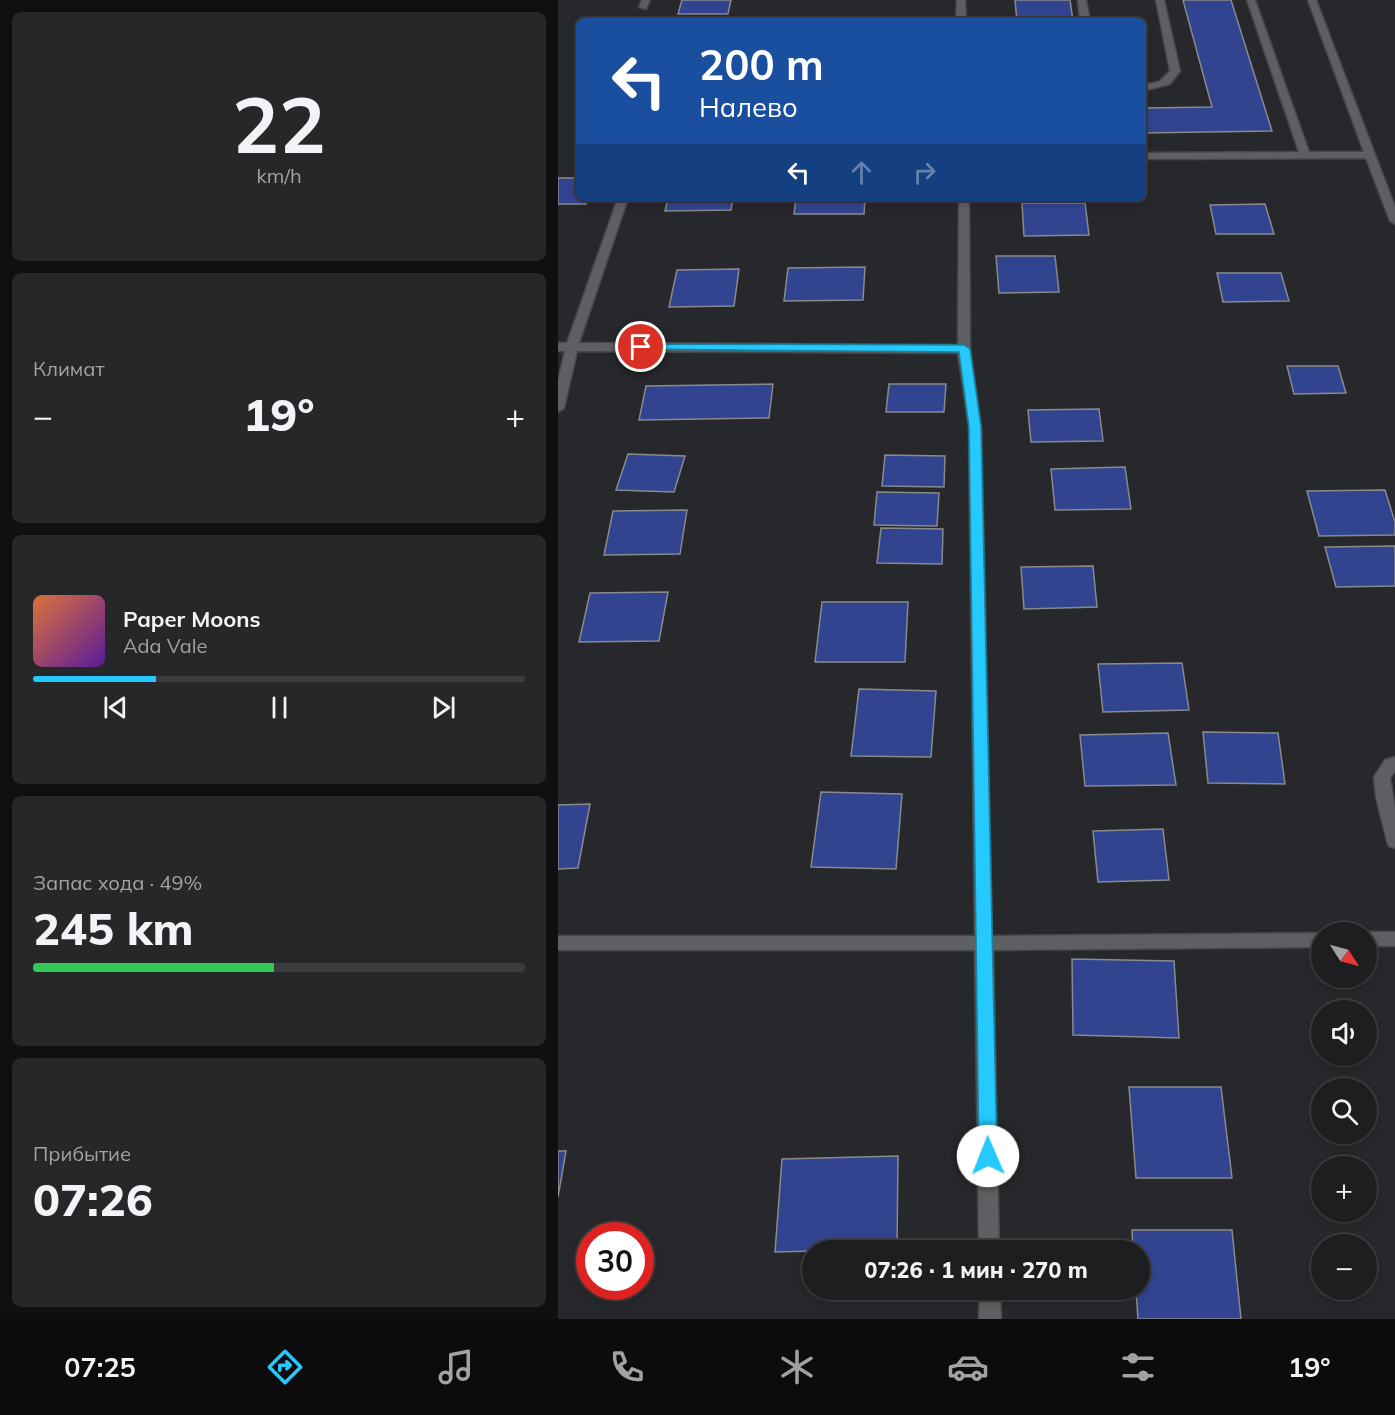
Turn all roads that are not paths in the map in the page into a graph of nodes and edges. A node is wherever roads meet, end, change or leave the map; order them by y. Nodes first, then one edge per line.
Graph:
1 (961, 0) edge
2 (1082, 0) edge
3 (1160, 0) edge
4 (1251, 0) edge
5 (1312, 0) edge
6 (961, 18) edge
7 (1085, 18) edge
8 (1146, 87) edge
9 (1305, 155) junction
10 (1370, 155) junction
11 (1146, 156) edge
12 (621, 201) edge
13 (964, 201) edge
14 (1395, 221) edge
15 (558, 346) edge
16 (572, 347) junction
17 (964, 349) junction
18 (558, 408) edge
19 (1395, 763) edge
20 (1395, 842) edge
21 (1377, 939) edge
22 (1395, 939) edge
23 (1311, 940) edge
24 (558, 943) edge
25 (985, 943) junction
26 (989, 1240) edge
27 (990, 1300) edge
28 (990, 1319) edge

1 - 6 street
2 - 7 street
3 - 8 street
4 - 9 street
5 - 10 street
9 - 10 street
9 - 11 street
10 - 14 street
12 - 16 street
13 - 17 street
15 - 16 street
16 - 17 street
16 - 18 street
17 - 25 street
19 - 20 street
21 - 22 street
23 - 25 street
24 - 25 street
25 - 26 street
27 - 28 street

